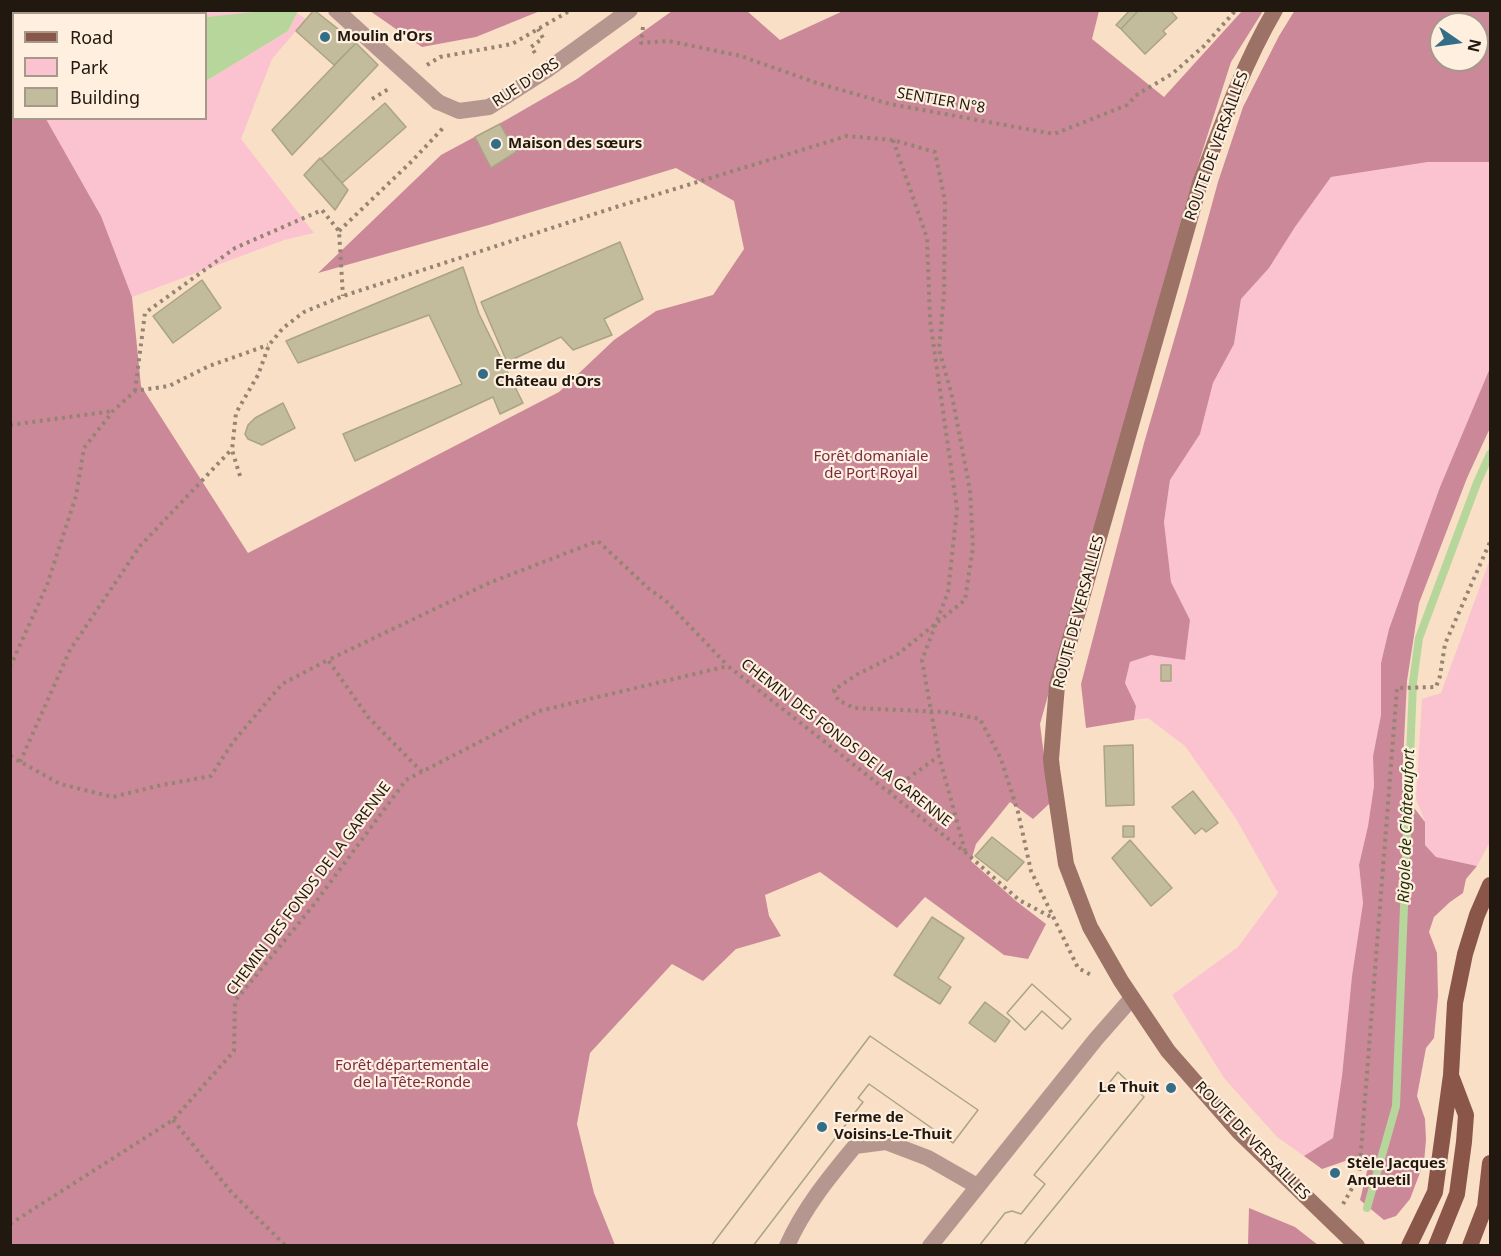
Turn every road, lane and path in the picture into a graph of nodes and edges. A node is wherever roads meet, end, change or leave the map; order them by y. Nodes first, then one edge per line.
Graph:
1 (336, 10) edge
2 (571, 10) edge
3 (1236, 10) edge
4 (1275, 10) edge
5 (637, 16) edge
6 (537, 29) junction
7 (531, 47) dead end
8 (424, 66) dead end
9 (398, 82) dead end
10 (372, 99) dead end
11 (459, 111) junction
12 (893, 140) junction
13 (339, 231) junction
14 (343, 296) junction
15 (269, 345) junction
16 (135, 391) junction
17 (113, 411) junction
18 (10, 425) edge
19 (232, 450) junction
20 (240, 477) dead end
21 (1491, 542) edge
22 (935, 624) junction
23 (328, 660) junction
24 (728, 666) junction
25 (10, 667) edge
26 (931, 711) junction
27 (10, 756) edge
28 (939, 756) junction
29 (20, 762) junction
30 (422, 772) junction
31 (889, 792) junction
32 (965, 852) junction
33 (1491, 885) edge
34 (1132, 998) junction
35 (1451, 1075) junction
36 (173, 1120) junction
37 (1491, 1163) edge
38 (977, 1186) junction
39 (1331, 1222) junction
40 (10, 1224) edge
41 (286, 1245) edge
42 (787, 1245) edge
43 (930, 1245) edge
44 (1357, 1245) edge
45 (1409, 1245) edge
46 (1436, 1245) edge
47 (1470, 1245) edge

1 - 11 street, bridge
2 - 6 path
3 - 5 path, SENTIER N°8
4 - 34 main road, ROUTE DE VERSAILLES
5 - 11 street, RUE D'ORS
6 - 7 path
6 - 8 path
9 - 10 path
11 - 13 path
12 - 14 path
12 - 22 path
12 - 22 path
13 - 14 path
13 - 16 path
14 - 15 path
15 - 16 path
15 - 19 path
16 - 17 path
17 - 18 path
17 - 25 path
19 - 20 path
19 - 29 path
21 - 39 path
22 - 26 path
22 - 26 path
23 - 24 path
23 - 29 path
23 - 30 path
24 - 30 path, CHEMIN DES FONDS DE LA GARENNE
24 - 31 path, CHEMIN DES FONDS DE LA GARENNE
26 - 28 path
26 - 32 path, CHEMIN DES FONDS DE LA GARENNE
27 - 29 path
28 - 31 path
28 - 32 path
30 - 36 path, CHEMIN DES FONDS DE LA GARENNE
31 - 32 path, CHEMIN DES FONDS DE LA GARENNE
33 - 35 main road
34 - 38 street
34 - 39 main road, ROUTE DE VERSAILLES
35 - 45 main road
35 - 46 main road
36 - 40 path, CHEMIN DES FONDS DE LA GARENNE
36 - 41 path
37 - 47 main road
38 - 42 street
38 - 43 street
39 - 44 main road, ROUTE DE VERSAILLES

